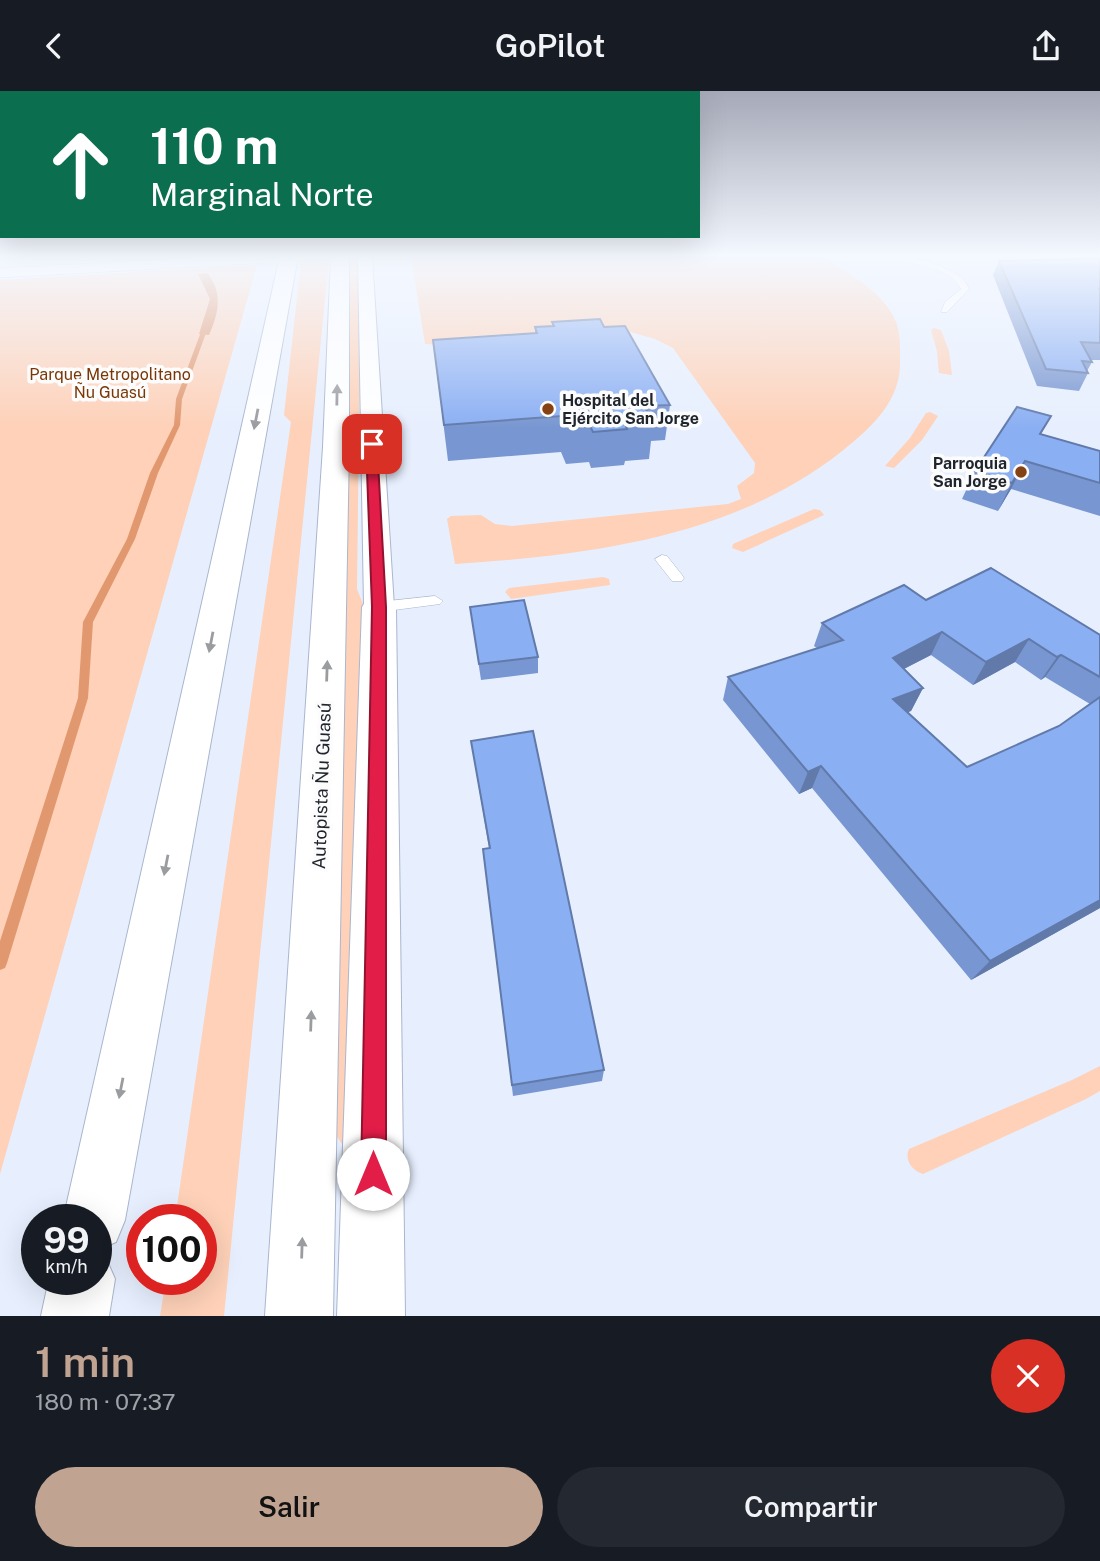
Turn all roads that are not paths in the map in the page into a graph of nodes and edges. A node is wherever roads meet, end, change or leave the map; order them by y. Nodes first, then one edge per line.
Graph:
1 (277, 313) edge
2 (339, 313) edge
3 (367, 313) edge
4 (662, 559) dead end
5 (677, 578) dead end
6 (435, 601) dead end
7 (379, 607) junction
8 (97, 1204) edge
9 (79, 1295) edge
10 (75, 1316) edge
11 (299, 1316) edge
12 (371, 1316) edge

1 -> 8 highway
11 -> 2 highway, Autopista Ñu Guasú
3 - 7 street
4 - 5 lane
6 - 7 lane
7 - 12 highway
9 - 10 highway

